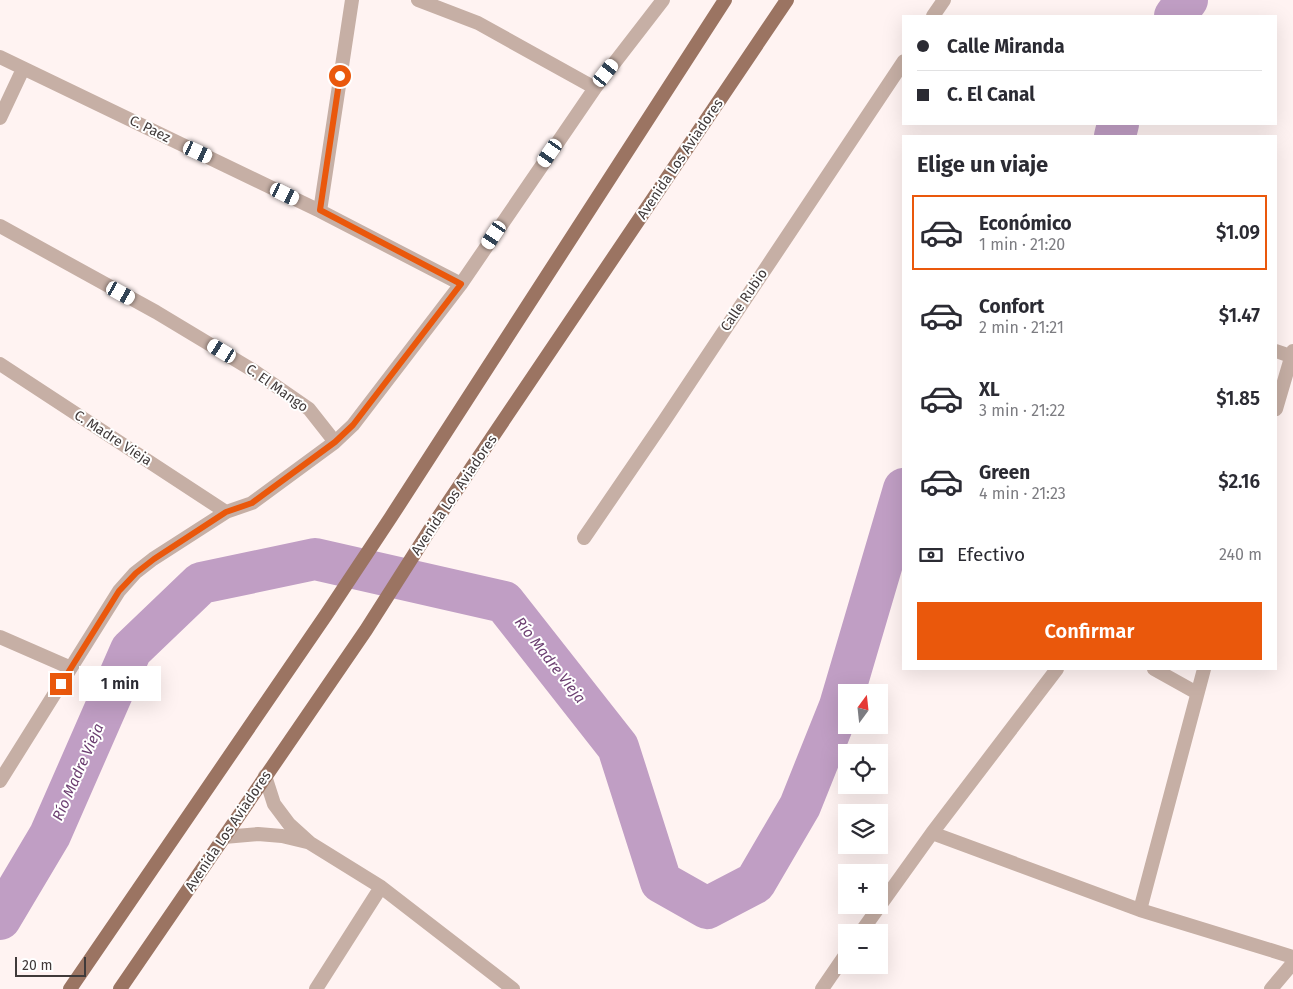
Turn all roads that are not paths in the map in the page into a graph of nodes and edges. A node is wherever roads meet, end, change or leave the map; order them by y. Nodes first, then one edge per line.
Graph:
1 (352, 0) edge
2 (418, 0) edge
3 (663, 0) edge
4 (725, 0) edge
5 (787, 0) edge
6 (944, 0) edge
7 (934, 15) edge
8 (0, 57) edge
9 (902, 64) edge
10 (24, 69) junction
11 (595, 88) junction
12 (0, 118) edge
13 (320, 210) junction
14 (0, 226) edge
15 (461, 284) junction
16 (1277, 351) edge
17 (1292, 355) edge
18 (0, 364) edge
19 (1277, 406) edge
20 (335, 442) junction
21 (226, 512) junction
22 (584, 538) dead end
23 (0, 637) edge
24 (71, 668) junction
25 (1055, 670) edge
26 (1156, 670) edge
27 (1204, 670) edge
28 (1197, 693) junction
29 (265, 776) junction
30 (0, 781) edge
31 (932, 833) junction
32 (224, 837) junction
33 (310, 843) junction
34 (381, 887) junction
35 (1140, 910) junction
36 (867, 924) edge
37 (1293, 957) edge
38 (1293, 963) edge
39 (838, 966) edge
40 (70, 989) edge
41 (120, 989) edge
42 (316, 989) edge
43 (513, 989) edge
44 (822, 989) edge
45 (1271, 989) edge

1 - 13 street
2 - 11 street
3 - 11 street
4 - 40 main road
5 - 29 main road, Avenida Los Aviadores
6 - 7 street
8 - 10 street, C. Paez
9 - 22 street, Calle Rubio
10 - 12 street
10 - 13 street, C. Paez
11 - 15 street
13 - 15 street, C. Paez
14 - 20 street, C. El Mango
15 - 20 street
16 - 17 street
17 - 19 street
18 - 21 street, C. Madre Vieja
20 - 21 street
21 - 24 street
23 - 24 street
24 - 30 street
25 - 31 street
26 - 28 street
27 - 28 street
28 - 35 street
29 - 32 main road, Avenida Los Aviadores
29 - 33 street
31 - 35 street
31 - 36 street
32 - 33 street
32 - 41 main road, Avenida Los Aviadores
33 - 34 street
34 - 42 street
34 - 43 street
35 - 37 street
38 - 45 street
39 - 44 street

